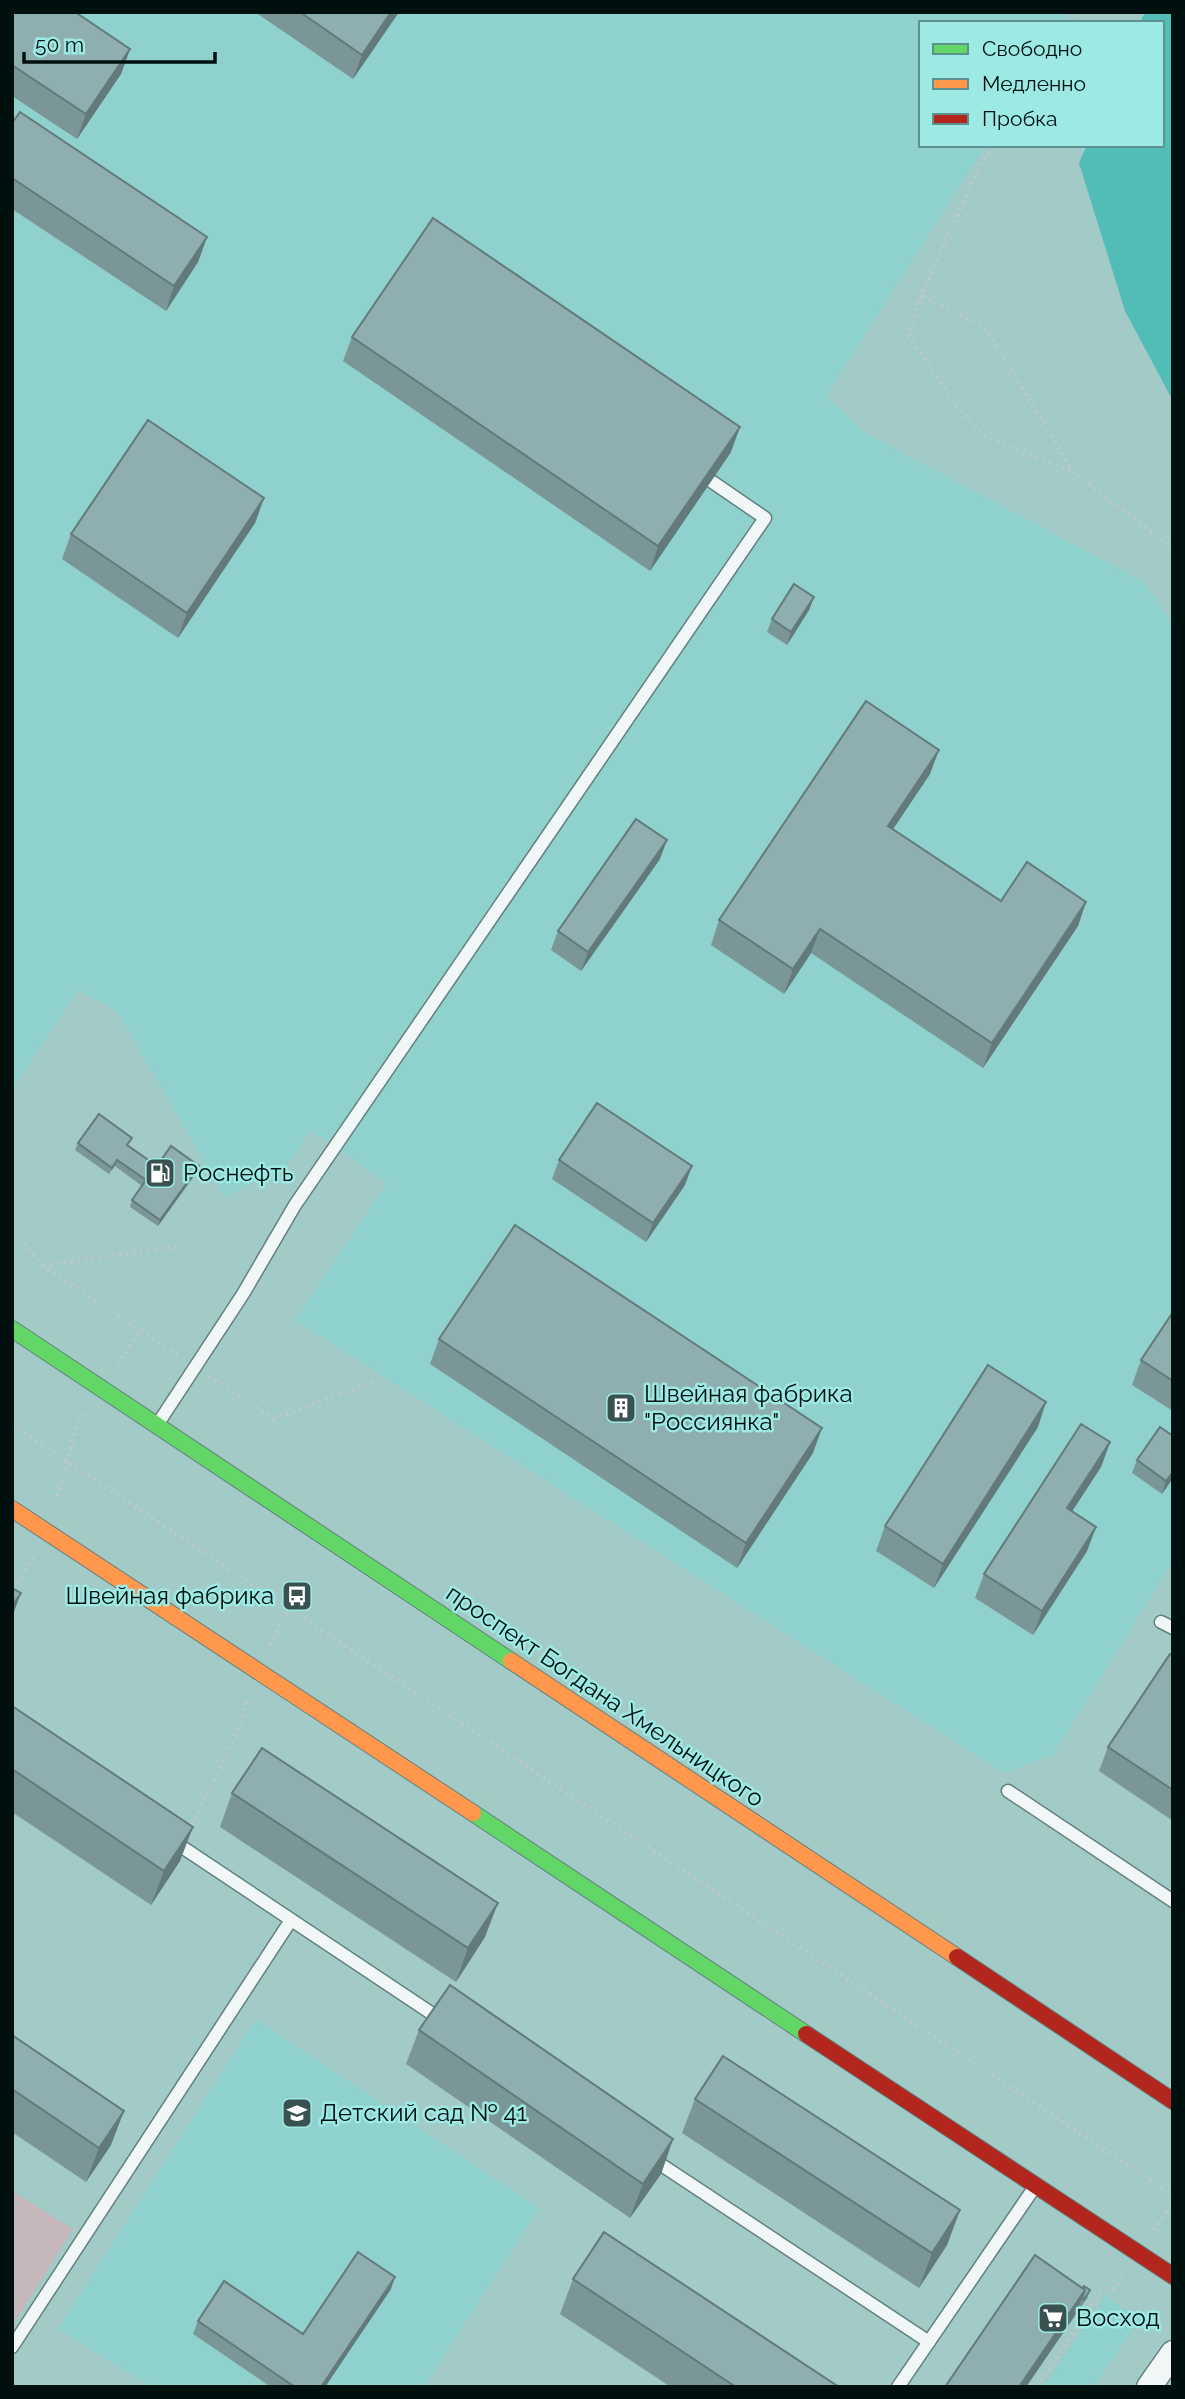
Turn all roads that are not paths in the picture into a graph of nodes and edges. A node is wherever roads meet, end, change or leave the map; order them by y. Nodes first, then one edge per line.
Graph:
1 (711, 481) edge
2 (12, 1329) edge
3 (157, 1426) junction
4 (12, 1509) edge
5 (1008, 1791) dead end
6 (159, 1832) edge
7 (1173, 1901) edge
8 (291, 1920) junction
9 (453, 2027) edge
10 (1173, 2101) edge
11 (639, 2150) edge
12 (1036, 2185) junction
13 (1173, 2276) edge
14 (929, 2342) junction
15 (12, 2347) edge
16 (1173, 2353) edge
17 (898, 2387) edge
18 (1149, 2387) edge

1 - 3 lane
2 - 3 main road, проспект Богдана Хмельницкого
3 - 10 main road, проспект Богдана Хмельницкого
4 - 12 main road
5 - 7 lane
6 - 8 lane
8 - 9 lane
8 - 15 lane
11 - 14 lane
12 - 13 main road
12 - 14 lane
14 - 17 lane
16 - 18 street

